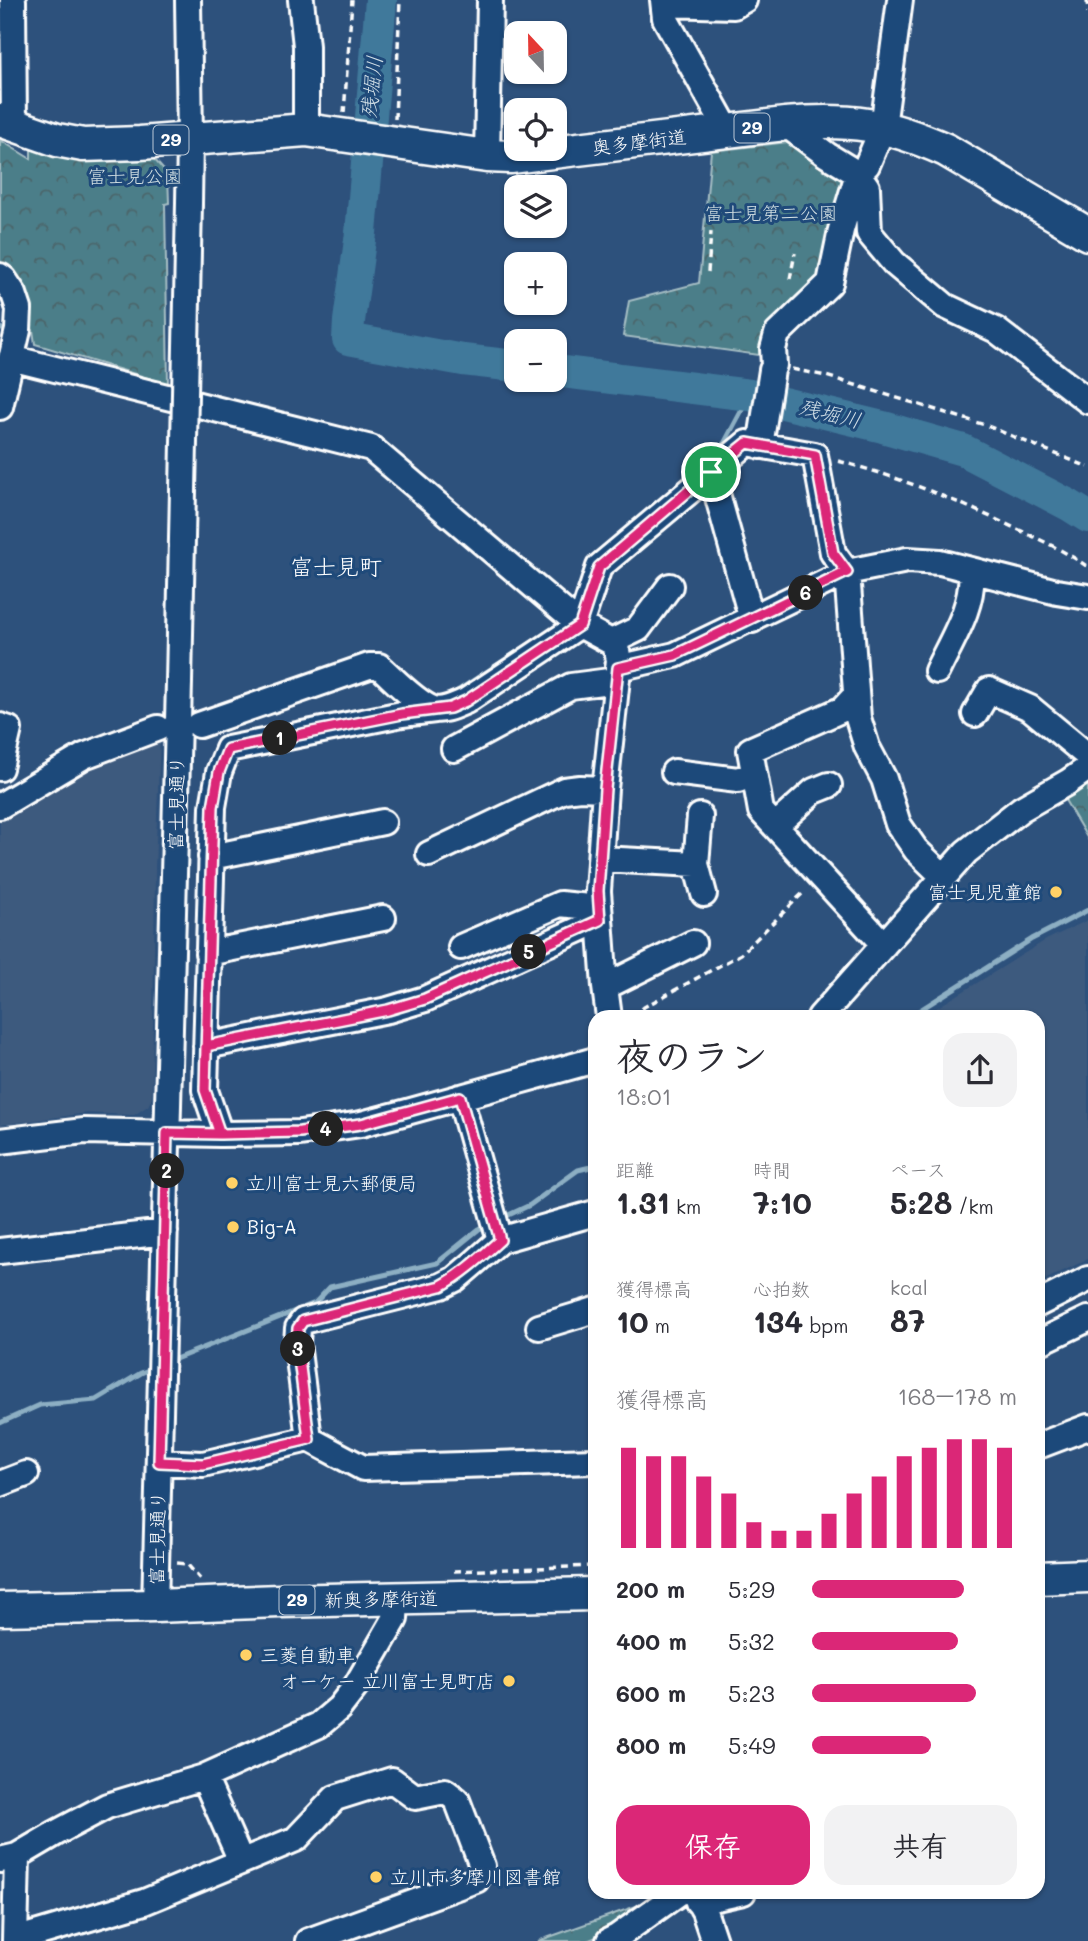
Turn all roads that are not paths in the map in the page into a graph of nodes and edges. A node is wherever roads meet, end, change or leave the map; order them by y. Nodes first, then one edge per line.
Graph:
1 (13, 0) edge
2 (188, 0) edge
3 (301, 0) edge
4 (489, 0) edge
5 (744, 0) edge
6 (900, 0) edge
7 (664, 2) edge
8 (7, 123) edge
9 (785, 124) junction
10 (883, 127) junction
11 (306, 130) junction
12 (728, 131) junction
13 (190, 139) junction
14 (487, 156) junction
15 (858, 174) junction
16 (1088, 234) edge
17 (0, 275) edge
18 (11, 358) junction
19 (1087, 399) edge
20 (0, 407) edge
21 (760, 446) junction
22 (711, 472) junction
23 (971, 570) junction
24 (847, 572) junction
25 (670, 586) dead end
26 (1088, 597) edge
27 (572, 618) junction
28 (752, 620) junction
29 (611, 642) junction
30 (937, 671) dead end
31 (618, 674) junction
32 (855, 696) junction
33 (435, 710) junction
34 (975, 714) dead end
35 (199, 725) dead end
36 (0, 726) edge
37 (158, 728) dead end
38 (454, 749) dead end
39 (1088, 757) edge
40 (0, 768) edge
41 (1088, 768) edge
42 (674, 772) dead end
43 (754, 774) junction
44 (830, 785) dead end
45 (605, 789) junction
46 (1, 804) edge
47 (700, 816) dead end
48 (383, 822) dead end
49 (775, 826) junction
50 (429, 854) dead end
51 (211, 857) junction
52 (601, 859) junction
53 (696, 864) junction
54 (944, 877) junction
55 (704, 894) dead end
56 (600, 914) junction
57 (383, 918) dead end
58 (693, 943) dead end
59 (884, 945) junction
60 (461, 947) dead end
61 (208, 953) junction
62 (605, 987) junction
63 (608, 1010) edge
64 (826, 1010) edge
65 (206, 1046) junction
66 (588, 1062) edge
67 (460, 1097) junction
68 (167, 1133) junction
69 (220, 1134) junction
70 (0, 1141) edge
71 (588, 1215) edge
72 (165, 1232) junction
73 (500, 1240) junction
74 (0, 1251) edge
75 (1088, 1279) edge
76 (1045, 1300) edge
77 (588, 1312) edge
78 (1088, 1319) edge
79 (539, 1327) dead end
80 (1045, 1340) edge
81 (1088, 1427) edge
82 (309, 1439) junction
83 (1045, 1443) edge
84 (588, 1461) edge
85 (159, 1462) junction
86 (26, 1474) dead end
87 (0, 1485) edge
88 (1088, 1576) edge
89 (1045, 1578) edge
90 (588, 1594) edge
91 (396, 1599) junction
92 (155, 1606) junction
93 (0, 1609) edge
94 (204, 1777) junction
95 (8, 1858) edge
96 (241, 1860) junction
97 (683, 1899) edge
98 (694, 1899) edge
99 (15, 1940) edge
100 (308, 1941) edge
101 (609, 1941) edge
102 (714, 1941) edge

1 - 8 street
2 - 13 street, 富士見通り
3 - 11 street
4 - 14 street
5 - 7 street
6 - 10 street
7 - 12 street
8 - 13 main road, 奥多摩街道 / 29
9 - 10 main road, 奥多摩街道 / 29
9 - 12 main road, 奥多摩街道 / 29
9 - 15 street
10 - 15 street
10 - 16 main road, 奥多摩街道 / 29
11 - 13 main road, 奥多摩街道 / 29
11 - 14 main road, 奥多摩街道 / 29
12 - 14 main road, 奥多摩街道 / 29
13 - 68 street, 富士見通り, bridge
15 - 19 street
15 - 21 street
17 - 18 street
18 - 20 street
18 - 27 street
21 - 22 street
21 - 24 street
22 - 27 street
22 - 28 street
23 - 24 street
23 - 26 street
23 - 30 street
24 - 28 street
24 - 32 street
25 - 29 street
27 - 29 street
27 - 33 street
28 - 31 street
29 - 31 street
31 - 38 street
31 - 45 street
32 - 43 street
32 - 54 street
33 - 35 street
33 - 51 street
34 - 39 street
36 - 40 street
37 - 46 street
41 - 54 street
42 - 43 street
43 - 49 street
44 - 49 street
45 - 50 street
45 - 52 street
47 - 53 street
48 - 51 street
49 - 59 street
51 - 61 street
52 - 53 street
52 - 56 street
53 - 55 street
54 - 59 street
56 - 60 street
56 - 62 street
56 - 65 street
57 - 61 street
58 - 62 street
59 - 64 street
61 - 65 street
62 - 63 street
65 - 69 street
66 - 67 street
67 - 69 street
67 - 73 street
68 - 69 street
68 - 70 street
68 - 72 street, 富士見通り
71 - 73 street
72 - 74 street
72 - 85 street, 富士見通り
73 - 82 street
75 - 76 street
77 - 79 street
78 - 80 street
81 - 83 street
82 - 84 street
82 - 85 street
85 - 92 street, 富士見通り
86 - 87 street
88 - 89 main road
90 - 91 main road, 新奥多摩街道 / 29
91 - 92 main road, 新奥多摩街道 / 29
91 - 94 street
92 - 93 main road, 新奥多摩街道 / 29
94 - 95 street
94 - 96 street
95 - 99 street
96 - 99 street
96 - 100 street
97 - 101 street
98 - 102 street

